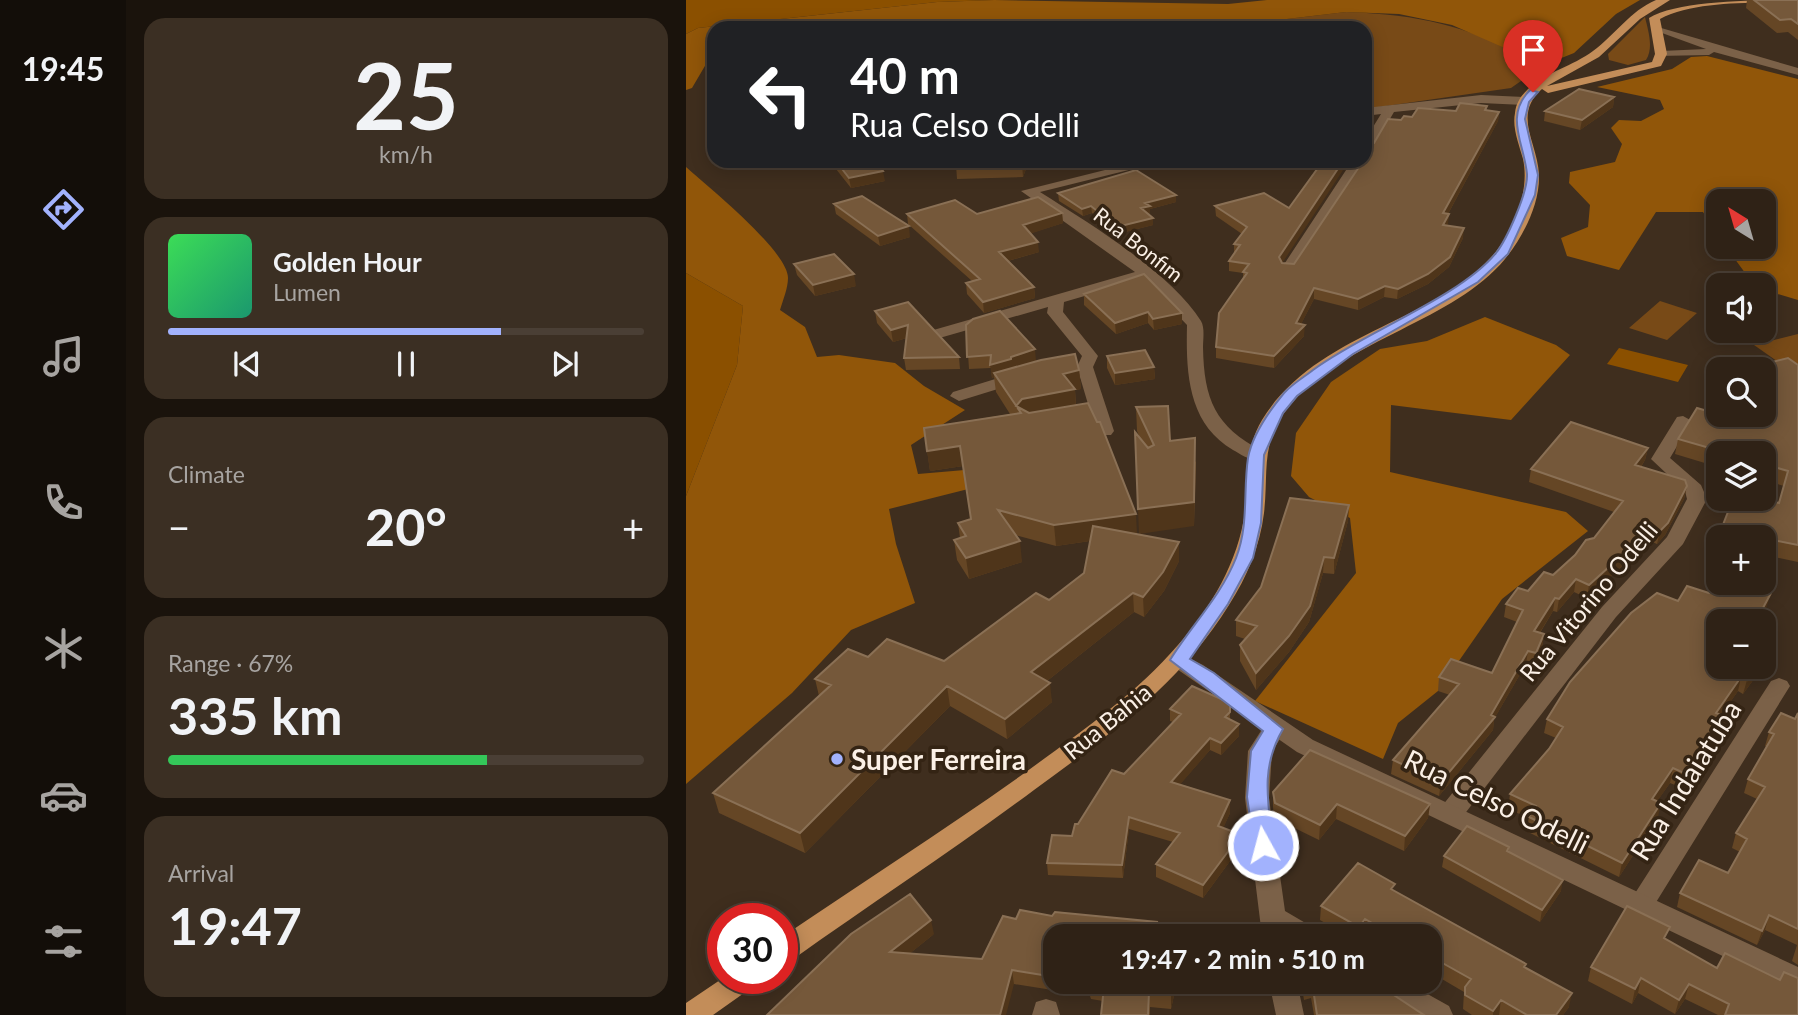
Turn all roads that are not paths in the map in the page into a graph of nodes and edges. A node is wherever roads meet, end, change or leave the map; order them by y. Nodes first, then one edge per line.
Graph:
1 (1665, 0) edge
2 (1798, 0) edge
3 (1655, 27) junction
4 (1661, 54) junction
5 (1593, 57) junction
6 (1740, 57) junction
7 (1640, 70) junction
8 (1798, 72) edge
9 (1529, 96) junction
10 (1391, 107) junction
11 (1372, 111) edge
12 (1372, 139) edge
13 (1127, 168) edge
14 (1354, 168) edge
15 (1289, 269) edge
16 (1149, 273) junction
17 (1056, 300) junction
18 (936, 334) edge
19 (1090, 356) junction
20 (1063, 364) edge
21 (1037, 372) edge
22 (959, 396) dead end
23 (1684, 421) dead end
24 (1105, 431) edge
25 (1256, 455) junction
26 (1179, 660) junction
27 (1779, 686) dead end
28 (1274, 729) junction
29 (1451, 813) junction
30 (1641, 905) junction
31 (1273, 924) edge
32 (798, 940) edge
33 (1798, 981) edge
34 (723, 994) edge
35 (1286, 994) edge
36 (1402, 994) edge
37 (696, 1014) edge
38 (1290, 1015) edge
39 (1438, 1015) edge

1 - 5 main road
2 - 3 main road
3 - 4 main road
3 - 6 street
4 - 6 street
4 - 7 main road
5 - 7 main road
5 - 9 main road
6 - 8 street
7 - 9 main road
9 - 10 street
9 - 25 main road, Rua Bahia
10 - 11 street
10 - 12 street
13 - 16 street, Rua Bonfim
14 - 15 street
16 - 17 street
16 - 25 street, Rua Bonfim
17 - 18 street
17 - 19 street
19 - 20 street
19 - 24 street
21 - 22 street
23 - 29 street, Rua Vitorino Odelli
25 - 26 main road, Rua Bahia
26 - 28 street, Rua Celso Odelli
26 - 32 main road, Rua Bahia
27 - 30 street, Rua Indaiatuba
28 - 29 street, Rua Celso Odelli
28 - 31 street
29 - 30 street, Rua Celso Odelli
30 - 33 street, Rua Celso Odelli
34 - 37 main road
35 - 38 street
36 - 39 street

